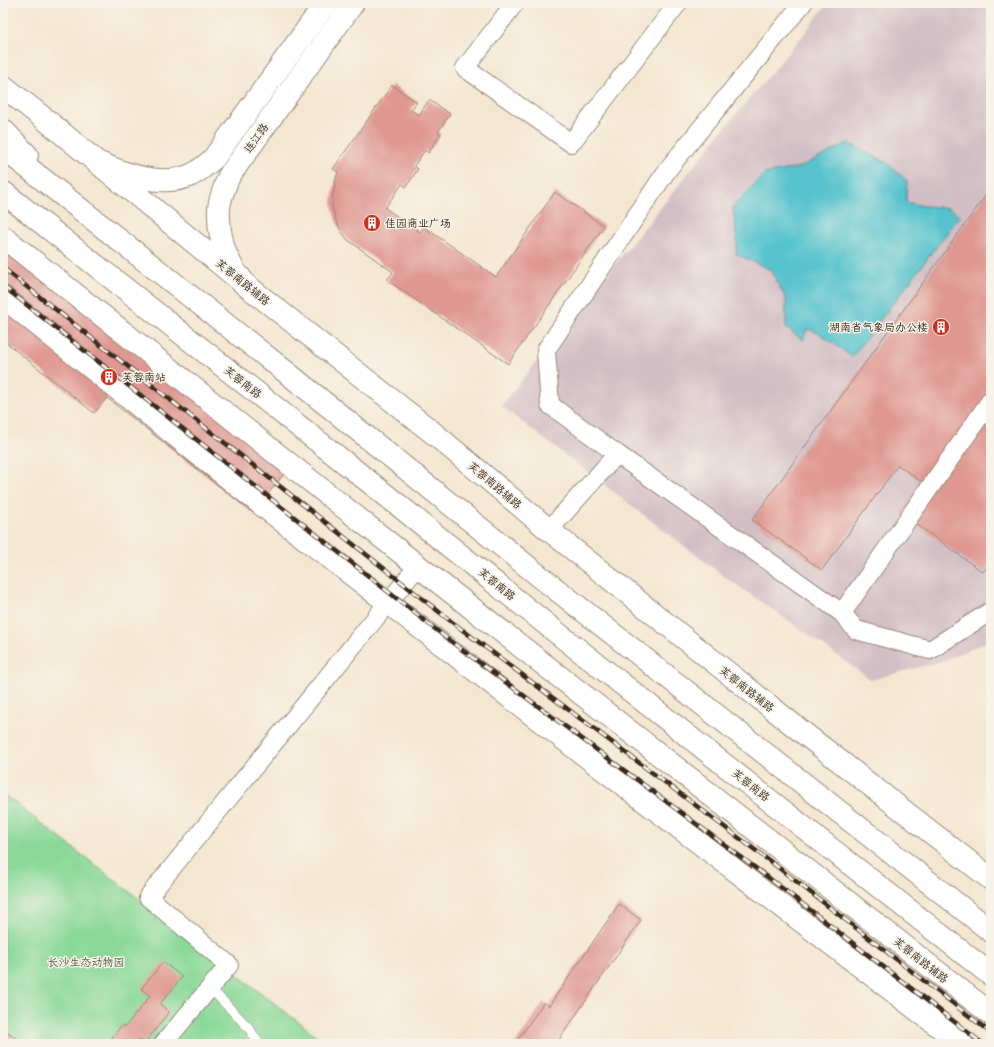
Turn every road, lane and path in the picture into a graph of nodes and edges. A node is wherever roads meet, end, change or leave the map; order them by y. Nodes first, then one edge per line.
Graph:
1 (326, 3) edge
2 (353, 3) edge
3 (515, 3) edge
4 (678, 3) edge
5 (803, 3) edge
6 (3, 86) edge
7 (3, 130) edge
8 (3, 148) edge
9 (95, 161) junction
10 (3, 192) edge
11 (68, 200) junction
12 (3, 203) edge
13 (46, 226) junction
14 (3, 237) edge
15 (247, 286) junction
16 (3, 297) edge
17 (991, 400) edge
18 (617, 454) junction
19 (549, 530) junction
20 (418, 566) junction
21 (389, 603) junction
22 (991, 611) edge
23 (842, 613) junction
24 (991, 879) edge
25 (991, 931) edge
26 (991, 975) edge
27 (210, 988) junction
28 (991, 1014) edge
29 (163, 1044) edge
30 (260, 1044) edge
31 (962, 1044) edge

1 - 9 main road, 连江路
2 - 15 main road, 连江路
3 - 4 street
5 - 18 street
6 - 9 main road, 芙蓉南路辅路
7 - 11 main road
8 - 11 main road
9 - 15 main road, 芙蓉南路辅路
10 - 13 main road, 芙蓉南路
11 - 25 main road
12 - 13 main road
13 - 26 main road, 芙蓉南路
14 - 20 main road, 芙蓉南路辅路
15 - 19 main road, 芙蓉南路辅路
16 - 21 main road
17 - 23 street
18 - 19 street
18 - 23 street
19 - 24 main road, 芙蓉南路辅路
20 - 21 street
20 - 28 main road, 芙蓉南路辅路
21 - 27 street
21 - 31 main road
22 - 23 street
27 - 29 street
27 - 30 lane

